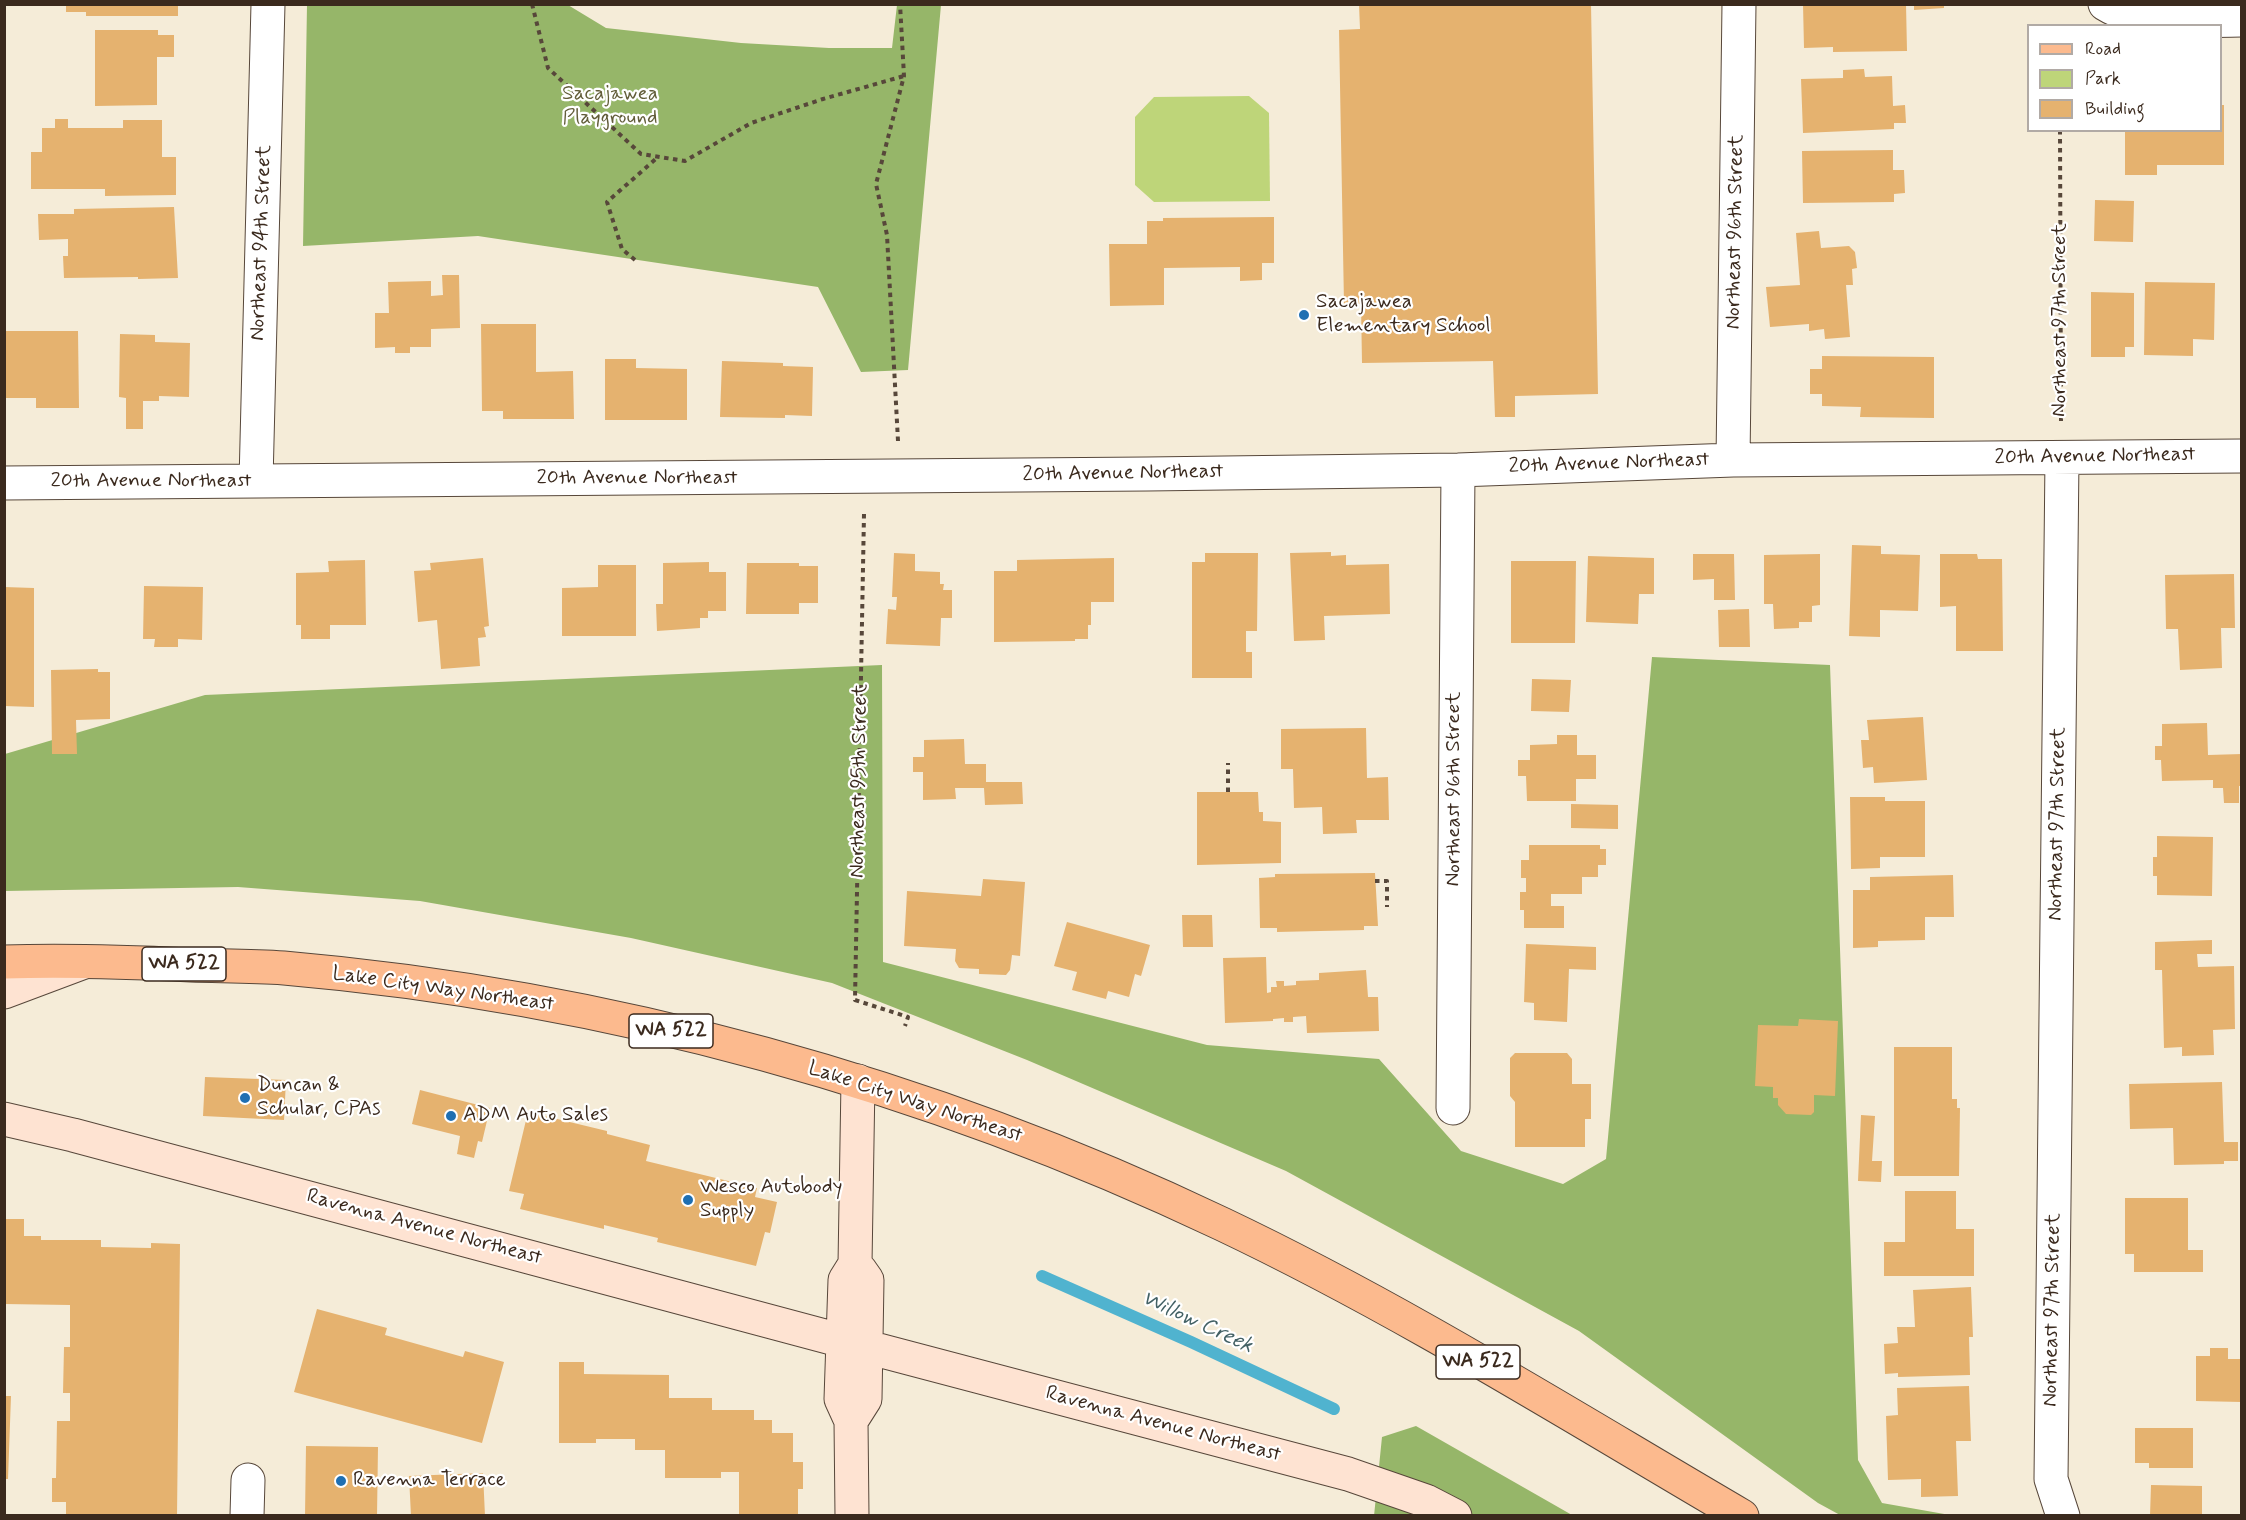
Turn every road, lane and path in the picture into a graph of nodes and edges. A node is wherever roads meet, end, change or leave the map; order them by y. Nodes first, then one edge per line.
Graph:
1 (268, 4) edge
2 (532, 4) edge
3 (900, 4) edge
4 (1739, 4) edge
5 (2105, 4) edge
6 (2241, 20) edge
7 (904, 76) junction
8 (2060, 132) edge
9 (659, 157) junction
10 (635, 260) dead end
11 (898, 441) dead end
12 (2241, 456) edge
13 (2062, 458) junction
14 (1733, 460) junction
15 (1458, 470) junction
16 (256, 481) junction
17 (4, 483) edge
18 (864, 512) dead end
19 (1228, 763) dead end
20 (1228, 792) dead end
21 (1376, 881) dead end
22 (1387, 907) dead end
23 (87, 961) junction
24 (4, 962) edge
25 (4, 992) edge
26 (905, 1026) dead end
27 (858, 1081) junction
28 (1453, 1108) dead end
29 (4, 1119) edge
30 (855, 1344) junction
31 (248, 1480) dead end
32 (247, 1515) edge
33 (852, 1515) edge
34 (1455, 1515) edge
35 (1742, 1515) edge
36 (2063, 1515) edge

1 - 16 street, Northeast 94th Street
2 - 9 path
3 - 7 path
4 - 14 street, Northeast 96th Street
5 - 6 street
7 - 9 path
7 - 11 path
8 - 13 path, Northeast 97th Street
9 - 10 path
12 - 13 street, 20th Avenue Northeast
13 - 14 street, 20th Avenue Northeast
13 - 36 street, Northeast 97th Street
14 - 15 street, 20th Avenue Northeast
15 - 16 street, 20th Avenue Northeast
15 - 28 street, Northeast 96th Street
16 - 17 street, 20th Avenue Northeast
18 - 26 path, Northeast 95th Street
19 - 20 path
21 - 22 path
23 - 24 main road, Lake City Way Northeast / WA 522
23 - 25 street
23 - 27 main road, Lake City Way Northeast / WA 522
27 - 30 street
27 - 35 main road, Lake City Way Northeast / WA 522
29 - 30 street, Ravenna Avenue Northeast
30 - 33 street
30 - 34 street, Ravenna Avenue Northeast
31 - 32 street

